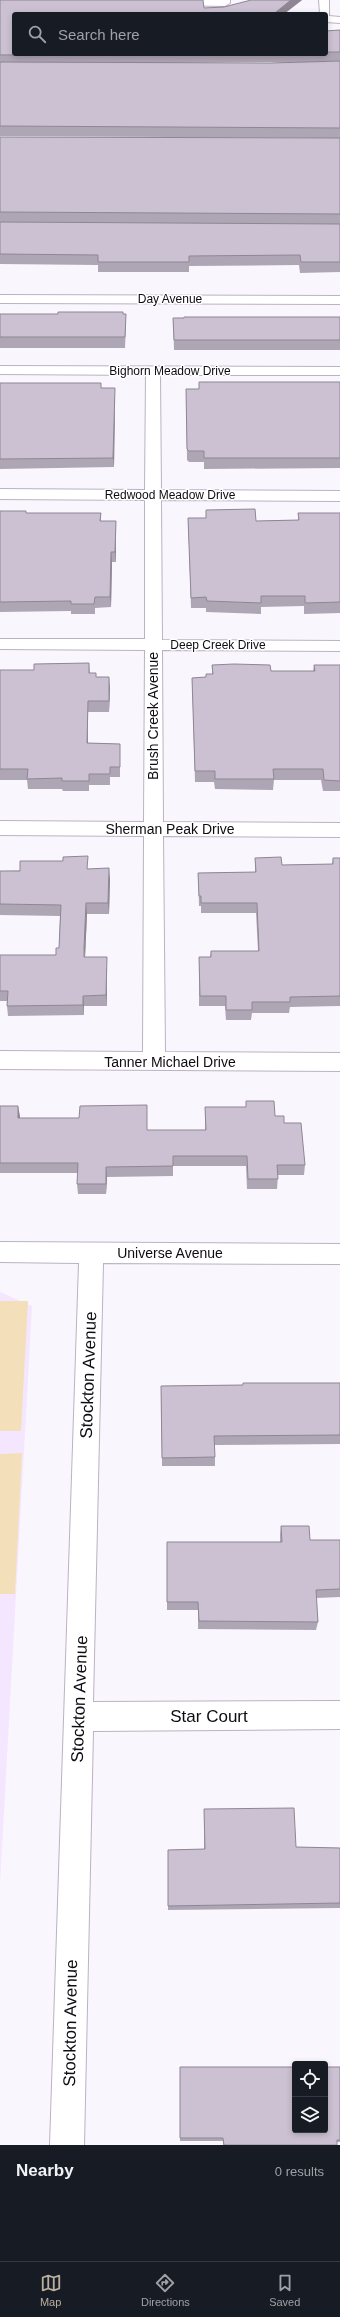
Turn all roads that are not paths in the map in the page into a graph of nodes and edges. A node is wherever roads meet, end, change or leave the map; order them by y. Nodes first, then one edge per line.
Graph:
1 (324, 0) edge
2 (225, 2) edge
3 (163, 3) edge
4 (325, 12) edge
5 (328, 19) edge
6 (340, 20) edge
7 (0, 299) edge
8 (340, 300) edge
9 (0, 370) edge
10 (153, 371) junction
11 (340, 371) edge
12 (0, 494) edge
13 (153, 495) junction
14 (340, 496) edge
15 (0, 644) edge
16 (153, 644) junction
17 (340, 646) edge
18 (0, 828) edge
19 (154, 829) junction
20 (340, 830) edge
21 (0, 1060) edge
22 (154, 1061) junction
23 (340, 1062) edge
24 (0, 1252) edge
25 (91, 1253) junction
26 (340, 1254) edge
27 (340, 1715) edge
28 (79, 1717) junction
29 (67, 2145) edge

1 - 4 street
2 - 3 street
5 - 6 street
7 - 8 street, Day Avenue
9 - 10 street, Bighorn Meadow Drive
10 - 11 street, Bighorn Meadow Drive
10 - 13 street, Brush Creek Avenue
12 - 13 street, Redwood Meadow Drive
13 - 14 street, Redwood Meadow Drive
13 - 16 street, Brush Creek Avenue
15 - 16 street, Deep Creek Drive
16 - 17 street, Deep Creek Drive
16 - 19 street, Brush Creek Avenue
18 - 19 street, Sherman Peak Drive
19 - 20 street, Sherman Peak Drive
19 - 22 street, Brush Creek Avenue
21 - 22 street, Tanner Michael Drive
22 - 23 street, Tanner Michael Drive
24 - 25 street, Universe Avenue
25 - 26 street, Universe Avenue
25 - 28 street, Stockton Avenue
27 - 28 street, Star Court
28 - 29 street, Stockton Avenue

